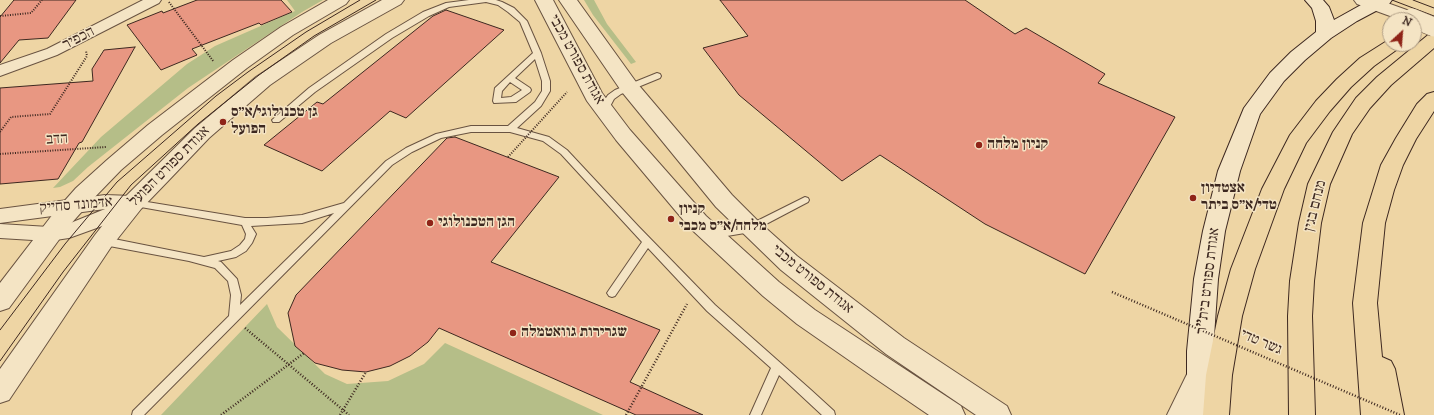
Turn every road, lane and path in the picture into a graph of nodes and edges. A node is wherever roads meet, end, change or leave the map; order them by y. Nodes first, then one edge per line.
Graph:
1 (42, 0) edge
2 (154, 0) edge
3 (168, 0) edge
4 (340, 0) edge
5 (396, 0) edge
6 (485, 0) edge
7 (544, 0) edge
8 (568, 0) edge
9 (1314, 0) edge
10 (1373, 1) edge
11 (1391, 12) edge
12 (0, 16) edge
13 (1434, 22) edge
14 (1422, 24) edge
15 (1422, 26) edge
16 (1434, 27) edge
17 (1325, 34) junction
18 (82, 37) junction
19 (1434, 39) edge
20 (1382, 52) edge
21 (537, 53) junction
22 (215, 63) dead end
23 (0, 71) edge
24 (657, 76) dead end
25 (510, 78) dead end
26 (630, 87) junction
27 (566, 92) dead end
28 (1434, 99) edge
29 (604, 110) junction
30 (276, 120) dead end
31 (510, 129) junction
32 (0, 132) edge
33 (108, 147) dead end
34 (0, 154) edge
35 (508, 157) dead end
36 (805, 200) dead end
37 (133, 203) junction
38 (74, 204) junction
39 (346, 206) junction
40 (0, 216) edge
41 (244, 222) junction
42 (698, 222) junction
43 (751, 228) junction
44 (0, 231) edge
45 (49, 234) junction
46 (103, 241) junction
47 (647, 242) junction
48 (205, 260) junction
49 (1366, 289) junction
50 (694, 291) junction
51 (612, 292) dead end
52 (1112, 292) dead end
53 (0, 301) edge
54 (238, 322) junction
55 (304, 353) dead end
56 (289, 365) junction
57 (777, 367) junction
58 (366, 372) dead end
59 (1199, 376) junction
60 (0, 391) edge
61 (342, 409) junction
62 (137, 415) edge
63 (221, 415) edge
64 (340, 415) edge
65 (349, 415) edge
66 (626, 415) edge
67 (755, 415) edge
68 (830, 415) edge
69 (952, 415) edge
70 (998, 415) edge
71 (1180, 415) edge
72 (1200, 415) edge
73 (1216, 415) edge
74 (1302, 415) edge
75 (1374, 415) edge
76 (1391, 415) edge
77 (1400, 415) edge

1 - 12 path
2 - 18 street, הכפיר
3 - 22 path
4 - 38 street
5 - 37 street, אגודת ספורט הפועל
6 - 21 lane
6 - 30 lane
7 - 29 street, אגודת ספורט מכבי
8 - 26 street, אגודת ספורט מכבי
9 - 17 street
10 - 11 street
10 - 17 street, אגודת ספורט בית"ר
13 - 14 highway
15 - 16 street, bridge
17 - 59 street, אגודת ספורט בית"ר
18 - 23 street, הכפיר
18 - 32 path
19 - 74 highway, מנחם בגין
20 - 73 highway
21 - 25 lane
21 - 31 lane
24 - 26 lane
26 - 29 lane
26 - 43 street, אגודת ספורט מכבי
27 - 35 path, bridge
28 - 49 highway
29 - 42 street, אגודת ספורט מכבי
31 - 39 lane
31 - 47 lane
33 - 34 path, הדב
36 - 43 lane
37 - 38 street, אדמונד סחייק
37 - 41 lane
37 - 45 street, אדמונד סחייק
37 - 46 street, אגודת ספורט הפועל
38 - 40 street, אדמונד סחייק
38 - 45 street
39 - 41 lane
39 - 54 lane
41 - 48 lane
42 - 43 lane
42 - 69 street, אגודת ספורט מכבי
43 - 70 street, אגודת ספורט מכבי
44 - 45 street, אדמונד סחייק
45 - 53 street
46 - 48 lane
46 - 60 street, אגודת ספורט הפועל
47 - 50 lane
47 - 51 lane
48 - 54 lane
49 - 75 highway
49 - 76 highway
50 - 57 lane
50 - 66 path
52 - 77 path, גשר טדי, bridge
54 - 56 path
54 - 62 lane
55 - 56 path
56 - 61 path
56 - 63 path
57 - 67 lane
57 - 68 lane
58 - 61 path
59 - 71 street
59 - 72 street, אגודת ספורט בית"ר
61 - 64 path
61 - 65 path

